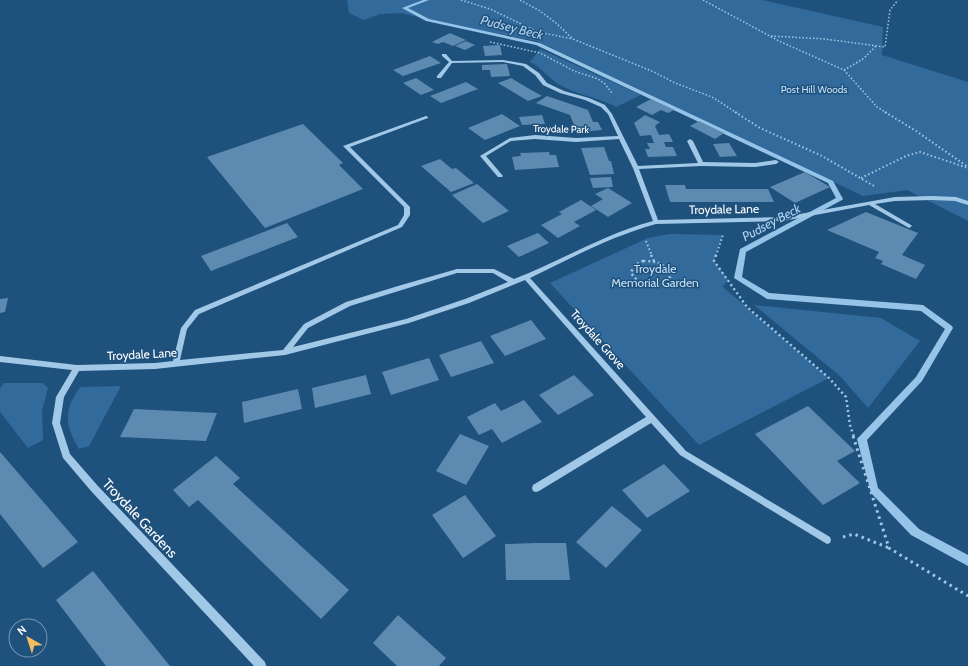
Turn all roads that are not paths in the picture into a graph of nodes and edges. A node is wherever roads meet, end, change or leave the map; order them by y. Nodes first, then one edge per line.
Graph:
1 (444, 55) dead end
2 (451, 62) junction
3 (439, 77) dead end
4 (426, 117) dead end
5 (622, 137) junction
6 (690, 141) dead end
7 (776, 162) dead end
8 (701, 164) junction
9 (636, 168) junction
10 (500, 176) dead end
11 (869, 203) junction
12 (968, 203) edge
13 (656, 222) junction
14 (909, 226) dead end
15 (526, 277) junction
16 (514, 282) junction
17 (285, 352) junction
18 (0, 359) edge
19 (176, 364) junction
20 (77, 368) junction
21 (652, 418) junction
22 (536, 488) dead end
23 (827, 540) road end
24 (261, 666) edge

1 - 2 street
2 - 3 street
2 - 5 street
4 - 19 street
5 - 9 street
5 - 10 street, Troydale Park
6 - 8 street
7 - 8 street
8 - 9 street
9 - 13 street
11 - 12 street, Troydale Lane
11 - 13 street, Troydale Lane
11 - 14 street
13 - 15 street, Troydale Lane
15 - 16 street, Troydale Lane
15 - 21 street, Troydale Grove
16 - 17 street, Troydale Lane
16 - 17 street
17 - 19 street, Troydale Lane
18 - 20 street, Troydale Lane
19 - 20 street, Troydale Lane
20 - 24 street, Troydale Gardens
21 - 22 street
21 - 23 street, Troydale Grove

